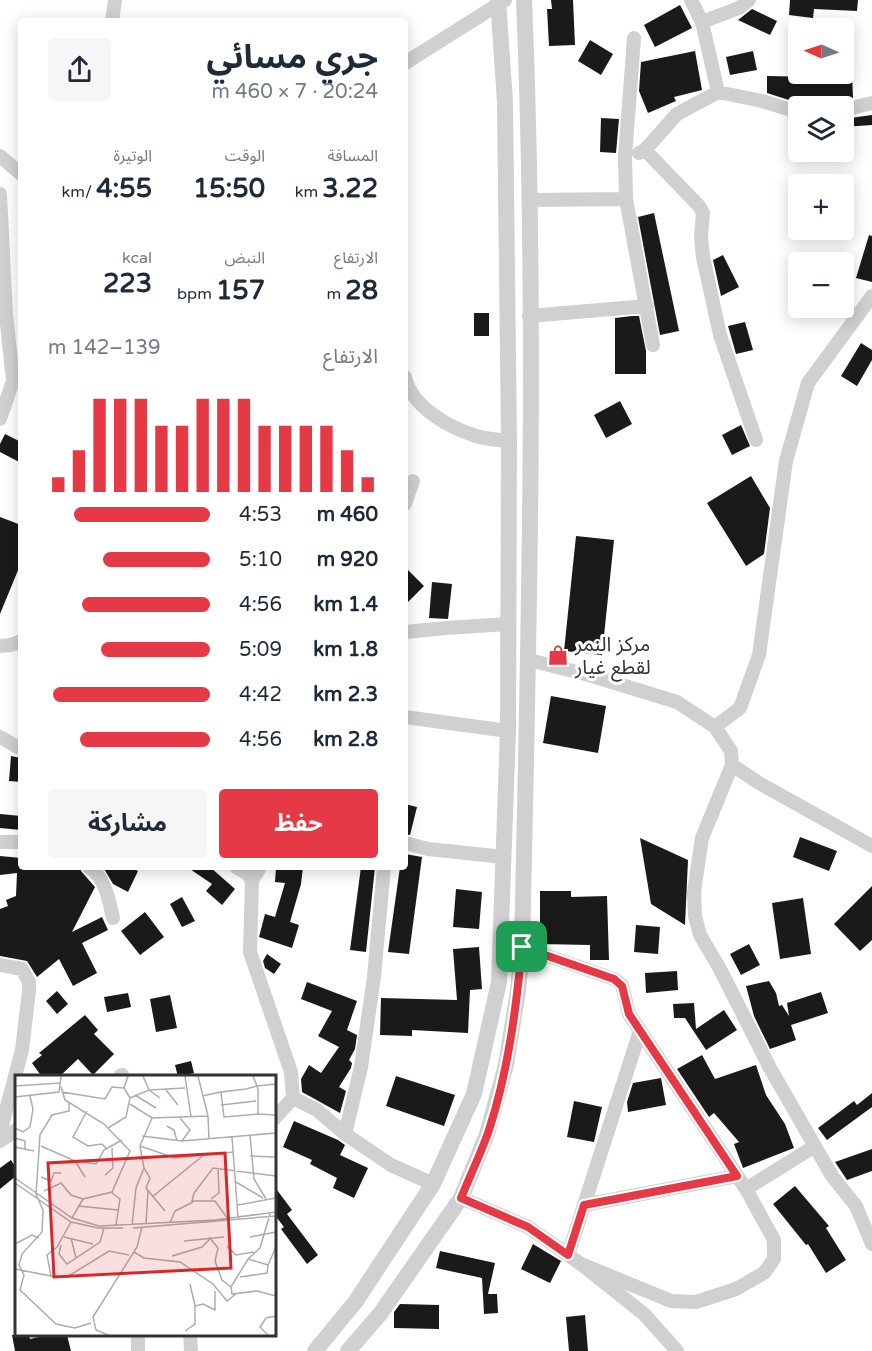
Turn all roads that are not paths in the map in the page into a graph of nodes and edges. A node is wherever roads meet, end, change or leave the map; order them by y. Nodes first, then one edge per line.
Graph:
1 (115, 0) edge
2 (524, 0) edge
3 (691, 0) edge
4 (748, 0) edge
5 (500, 1) edge
6 (112, 18) edge
7 (702, 22) junction
8 (633, 38) dead end
9 (408, 61) edge
10 (718, 92) junction
11 (872, 103) edge
12 (854, 107) edge
13 (788, 109) edge
14 (645, 150) junction
15 (0, 156) edge
16 (625, 157) junction
17 (18, 171) edge
18 (0, 194) edge
19 (626, 199) junction
20 (529, 200) junction
21 (872, 296) edge
22 (647, 306) junction
23 (530, 316) junction
24 (653, 345) dead end
25 (408, 387) edge
26 (0, 419) edge
27 (756, 440) dead end
28 (509, 441) junction
29 (413, 481) dead end
30 (408, 495) edge
31 (508, 584) junction
32 (530, 584) junction
33 (508, 624) junction
34 (408, 632) edge
35 (18, 642) edge
36 (0, 646) edge
37 (529, 660) junction
38 (408, 717) edge
39 (715, 727) junction
40 (508, 732) junction
41 (0, 737) edge
42 (18, 747) edge
43 (732, 765) junction
44 (0, 842) edge
45 (18, 842) edge
46 (408, 844) edge
47 (872, 846) edge
48 (504, 857) junction
49 (94, 870) edge
50 (241, 870) edge
51 (258, 870) edge
52 (384, 870) edge
53 (252, 881) junction
54 (113, 918) dead end
55 (522, 947) junction
56 (0, 965) edge
57 (640, 1031) junction
58 (15, 1075) edge
59 (15, 1076) edge
60 (292, 1098) junction
61 (276, 1117) edge
62 (15, 1131) edge
63 (0, 1133) edge
64 (345, 1134) junction
65 (0, 1141) edge
66 (815, 1146) junction
67 (737, 1176) junction
68 (432, 1184) junction
69 (746, 1189) junction
70 (461, 1198) junction
71 (584, 1205) junction
72 (872, 1244) edge
73 (568, 1255) junction
74 (581, 1264) junction
75 (190, 1336) edge
76 (191, 1351) edge
77 (315, 1351) edge
78 (348, 1351) edge
79 (677, 1351) edge

1 - 6 street
2 - 20 street
3 - 7 street
4 - 7 street
5 - 9 street
5 - 28 street
7 - 10 street
8 - 16 street
10 - 13 street
10 - 14 street
11 - 12 street
14 - 16 street
14 - 27 street
15 - 17 street
16 - 19 street
18 - 26 street
19 - 20 street
19 - 22 street
20 - 23 street
21 - 39 street
22 - 23 street
22 - 24 street
23 - 32 street
25 - 28 street
28 - 31 street
29 - 30 street
31 - 32 street
31 - 33 street
32 - 37 street
33 - 34 street
33 - 40 street
35 - 36 street
37 - 39 street
37 - 55 street
38 - 40 street
39 - 43 street
40 - 48 street
41 - 42 street
43 - 47 street
43 - 66 street
44 - 45 street
46 - 48 street
48 - 68 street
49 - 54 street
50 - 53 street
51 - 53 street
52 - 64 street
53 - 60 street
55 - 57 street
55 - 70 street
56 - 58 street
57 - 67 street
57 - 71 street
59 - 63 street
60 - 61 street
60 - 64 street
62 - 65 street
64 - 68 street
66 - 69 street
66 - 72 street
67 - 69 street
67 - 71 street
68 - 77 street
69 - 74 street
70 - 73 street
70 - 78 street
71 - 73 street
73 - 74 street
74 - 79 street
75 - 76 street

